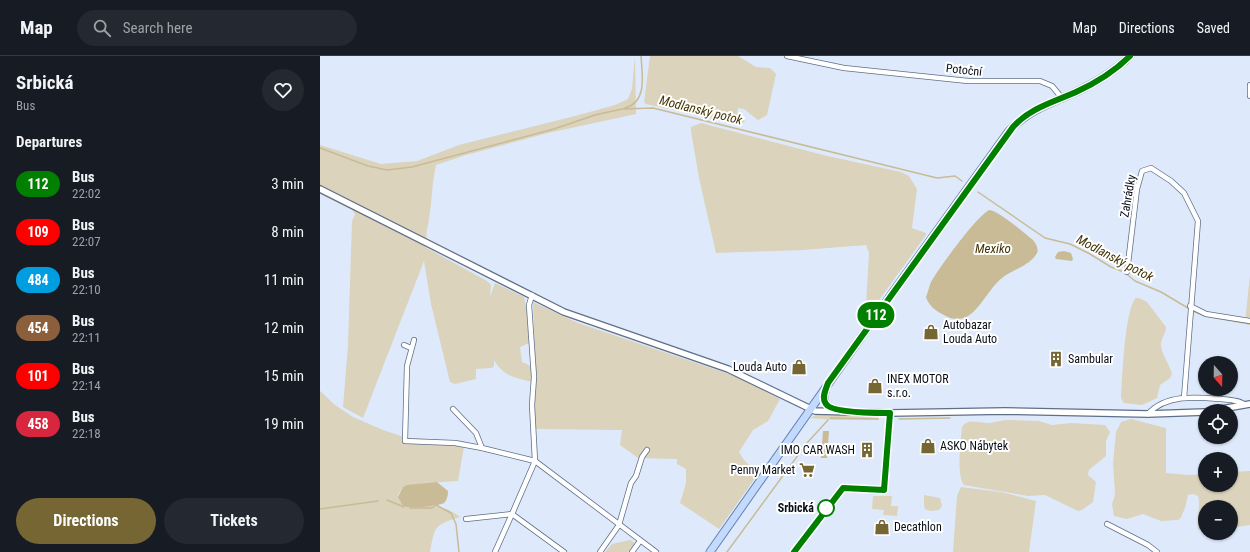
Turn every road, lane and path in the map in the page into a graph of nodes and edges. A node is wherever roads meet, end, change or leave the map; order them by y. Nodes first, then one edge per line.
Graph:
1 (787, 56) edge
2 (1130, 56) edge
3 (1250, 85) edge
4 (1249, 95) edge
5 (1062, 98) junction
6 (320, 189) edge
7 (1127, 272) dead end
8 (532, 295) junction
9 (1190, 306) junction
10 (1250, 321) edge
11 (414, 340) dead end
12 (404, 345) dead end
13 (411, 348) junction
14 (828, 383) junction
15 (1184, 398) junction
16 (1247, 405) edge
17 (453, 409) dead end
18 (810, 409) junction
19 (852, 412) junction
20 (1198, 412) edge
21 (1148, 414) junction
22 (482, 448) junction
23 (647, 450) dead end
24 (535, 461) junction
25 (512, 514) junction
26 (466, 519) dead end
27 (1107, 524) dead end
28 (619, 526) junction
29 (640, 541) junction
30 (495, 552) edge
31 (564, 552) edge
32 (600, 552) edge
33 (632, 552) edge
34 (656, 552) edge
35 (710, 552) edge
36 (1157, 552) edge

1 - 5 street, Potoční
2 - 5 main road
3 - 4 street
5 - 14 main road
6 - 8 street
7 - 9 street, Zahrádky
8 - 18 street
8 - 24 street
9 - 10 street
9 - 15 street, Zahrádky
11 - 13 street
12 - 13 street
13 - 22 street
14 - 18 main road
14 - 19 street
15 - 16 street
15 - 21 street
17 - 22 street
18 - 19 street
18 - 35 main road
19 - 21 street
20 - 21 street
22 - 24 street
23 - 28 street
24 - 25 street
24 - 28 street
25 - 26 street
25 - 30 street
25 - 31 street
27 - 36 street
28 - 29 street
28 - 32 street
29 - 33 street
29 - 34 street

